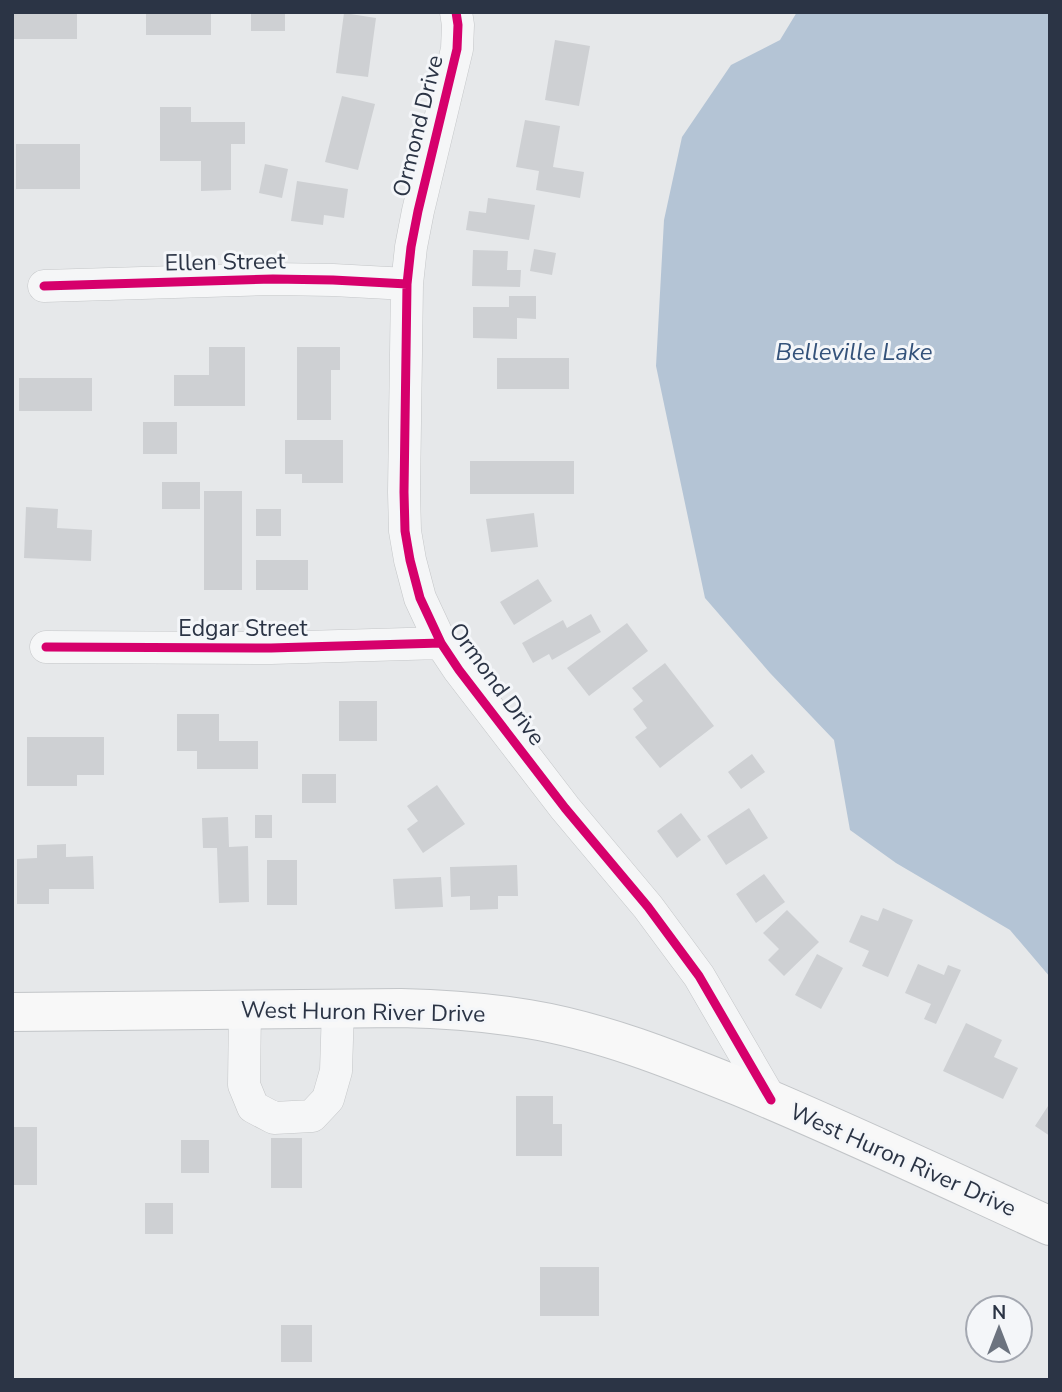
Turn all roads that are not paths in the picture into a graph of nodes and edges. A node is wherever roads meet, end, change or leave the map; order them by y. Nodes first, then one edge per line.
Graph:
1 (456, 12) edge
2 (407, 284) junction
3 (44, 286) dead end
4 (441, 643) junction
5 (46, 647) dead end
6 (338, 1008) junction
7 (245, 1009) junction
8 (12, 1012) edge
9 (771, 1100) junction
10 (1050, 1226) edge

1 - 2 street, Ormond Drive
2 - 3 street, Ellen Street
2 - 4 street, Ormond Drive
4 - 5 street, Edgar Street
4 - 9 street, Ormond Drive
6 - 7 main road, West Huron River Drive
6 - 7 street
6 - 9 main road, West Huron River Drive
7 - 8 main road, West Huron River Drive
9 - 10 main road, West Huron River Drive

